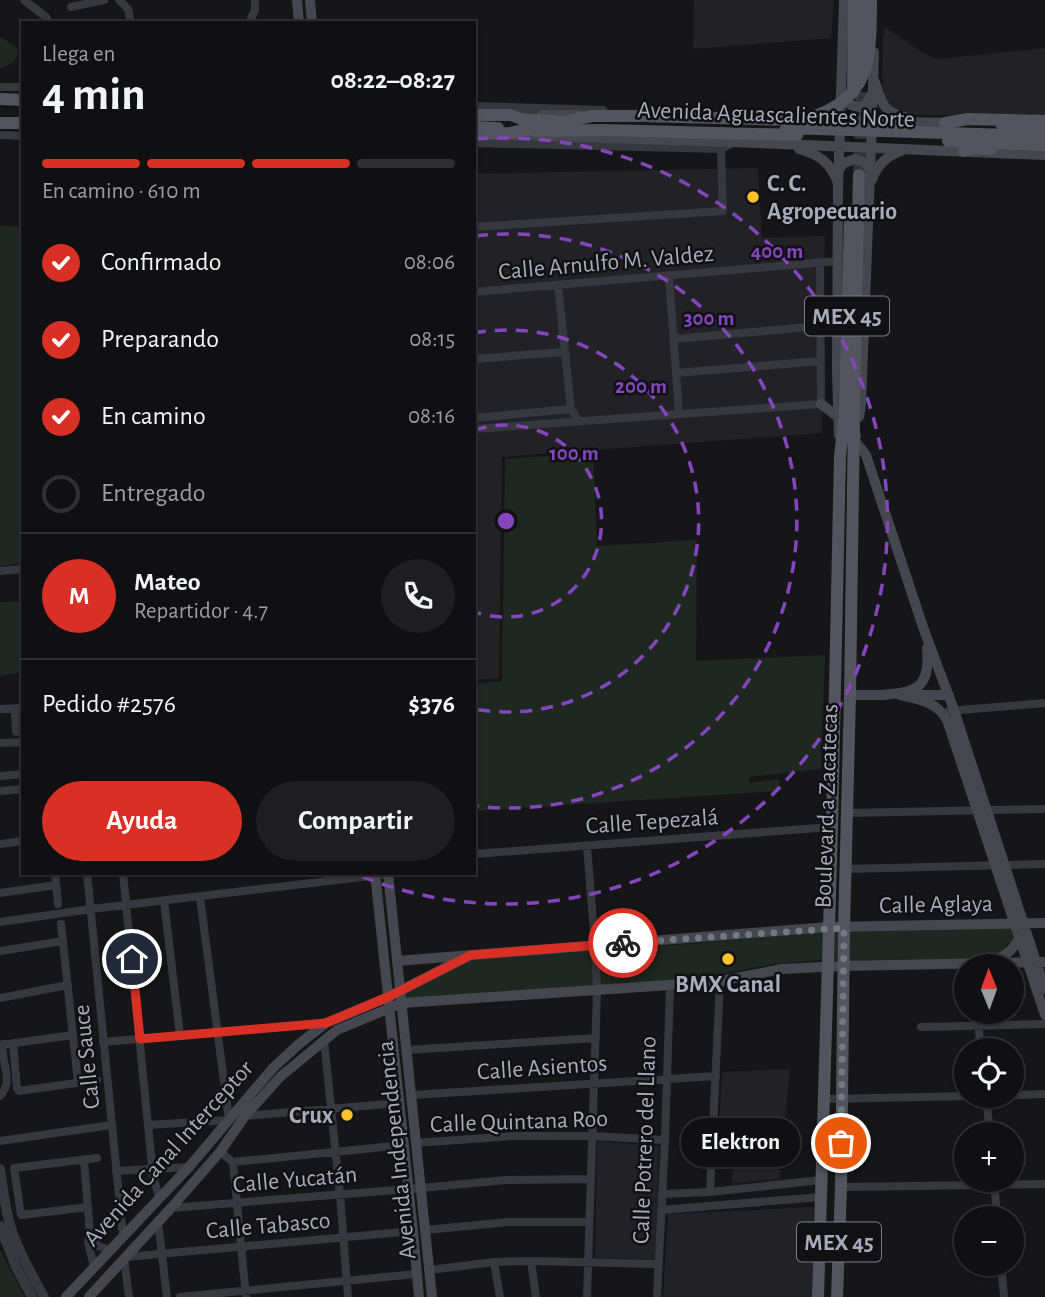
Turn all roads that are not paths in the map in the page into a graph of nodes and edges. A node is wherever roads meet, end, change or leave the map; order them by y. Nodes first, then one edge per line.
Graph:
1 (24, 0) edge
2 (104, 0) edge
3 (119, 0) edge
4 (255, 0) edge
5 (297, 0) edge
6 (310, 0) edge
7 (844, 0) edge
8 (854, 0) edge
9 (864, 0) edge
10 (871, 0) edge
11 (877, 0) edge
12 (71, 7) dead end
13 (48, 21) edge
14 (131, 21) edge
15 (250, 21) edge
16 (299, 21) edge
17 (312, 21) edge
18 (872, 70) junction
19 (842, 74) junction
20 (0, 87) edge
21 (21, 87) edge
22 (857, 94) junction
23 (0, 101) edge
24 (21, 102) edge
25 (476, 107) edge
26 (476, 116) edge
27 (757, 119) junction
28 (803, 120) junction
29 (0, 121) edge
30 (476, 121) edge
31 (841, 121) junction
32 (21, 122) edge
33 (872, 122) junction
34 (897, 122) junction
35 (924, 122) junction
36 (945, 123) junction
37 (1001, 124) joint
38 (514, 125) junction
39 (1045, 125) edge
40 (0, 135) edge
41 (21, 136) edge
42 (478, 136) edge
43 (1045, 136) edge
44 (553, 140) junction
45 (615, 142) junction
46 (732, 142) junction
47 (782, 144) junction
48 (840, 147) junction
49 (1045, 147) edge
50 (721, 148) junction
51 (871, 148) junction
52 (897, 149) junction
53 (910, 149) junction
54 (964, 150) junction
55 (1045, 155) edge
56 (839, 169) junction
57 (860, 174) junction
58 (839, 185) junction
59 (870, 189) junction
60 (476, 227) edge
61 (838, 261) junction
62 (822, 263) junction
63 (669, 276) junction
64 (558, 285) junction
65 (476, 292) edge
66 (821, 326) junction
67 (674, 338) junction
68 (564, 352) junction
69 (476, 359) edge
70 (821, 361) junction
71 (676, 373) junction
72 (821, 404) junction
73 (570, 409) junction
74 (679, 414) junction
75 (838, 417) junction
76 (476, 418) edge
77 (579, 421) junction
78 (476, 429) edge
79 (855, 442) junction
80 (840, 456) junction
81 (21, 569) edge
82 (0, 571) edge
83 (924, 630) junction
84 (836, 677) junction
85 (850, 695) junction
86 (880, 695) junction
87 (900, 695) junction
88 (949, 695) junction
89 (1045, 703) edge
90 (19, 708) edge
91 (0, 709) edge
92 (949, 711) junction
93 (16, 733) dead end
94 (21, 742) edge
95 (0, 743) edge
96 (21, 774) edge
97 (0, 776) edge
98 (21, 789) edge
99 (0, 791) edge
100 (1045, 809) edge
101 (982, 811) junction
102 (847, 813) junction
103 (832, 827) junction
104 (21, 841) edge
105 (0, 844) edge
106 (587, 846) junction
107 (476, 854) edge
108 (1045, 864) edge
109 (1001, 866) junction
110 (846, 869) junction
111 (55, 875) edge
112 (87, 875) edge
113 (123, 875) edge
114 (368, 875) edge
115 (376, 875) edge
116 (388, 875) edge
117 (56, 884) junction
118 (0, 893) edge
119 (200, 897) junction
120 (164, 901) junction
121 (58, 904) dead end
122 (127, 905) junction
123 (91, 909) junction
124 (0, 922) edge
125 (1019, 923) junction
126 (1045, 923) edge
127 (61, 924) dead end
128 (828, 928) junction
129 (844, 928) junction
130 (1020, 938) junction
131 (63, 941) junction
132 (595, 945) junction
133 (0, 951) edge
134 (1006, 954) edge
135 (471, 955) junction
136 (397, 961) junction
137 (1036, 962) edge
138 (954, 964) edge
139 (843, 966) junction
140 (828, 967) junction
141 (720, 981) junction
142 (68, 985) junction
143 (670, 985) junction
144 (1045, 989) edge
145 (597, 990) junction
146 (400, 991) junction
147 (0, 998) edge
148 (389, 1002) junction
149 (402, 1003) junction
150 (1045, 1015) edge
151 (326, 1023) junction
152 (1045, 1024) edge
153 (978, 1025) junction
154 (921, 1027) dead end
155 (218, 1032) junction
156 (72, 1035) junction
157 (180, 1035) junction
158 (596, 1038) junction
159 (980, 1038) edge
160 (140, 1039) junction
161 (324, 1040) junction
162 (103, 1042) junction
163 (13, 1043) junction
164 (1, 1045) edge
165 (407, 1050) junction
166 (0, 1064) edge
167 (716, 1076) junction
168 (666, 1079) junction
169 (97, 1080) dead end
170 (78, 1083) junction
171 (594, 1083) junction
172 (1024, 1094) edge
173 (1045, 1094) edge
174 (412, 1095) junction
175 (0, 1096) edge
176 (954, 1096) edge
177 (824, 1099) junction
178 (842, 1099) junction
179 (399, 1103) junction
180 (331, 1110) junction
181 (245, 1116) junction
182 (229, 1119) junction
183 (111, 1125) junction
184 (148, 1125) junction
185 (592, 1136) junction
186 (665, 1140) junction
187 (0, 1141) edge
188 (416, 1143) junction
189 (404, 1145) junction
190 (220, 1152) junction
191 (336, 1152) junction
192 (97, 1158) dead end
193 (84, 1160) junction
194 (233, 1162) junction
195 (189, 1167) junction
196 (0, 1169) edge
197 (152, 1169) junction
198 (116, 1171) junction
199 (591, 1179) junction
200 (821, 1180) junction
201 (954, 1183) edge
202 (1024, 1183) edge
203 (1045, 1184) edge
204 (841, 1186) junction
205 (421, 1188) junction
206 (409, 1189) junction
207 (710, 1192) junction
208 (662, 1194) junction
209 (340, 1195) junction
210 (159, 1197) junction
211 (821, 1197) junction
212 (179, 1199) junction
213 (237, 1204) junction
214 (88, 1207) junction
215 (171, 1208) junction
216 (661, 1210) junction
217 (158, 1222) junction
218 (589, 1222) junction
219 (0, 1226) edge
220 (419, 1231) junction
221 (90, 1234) junction
222 (122, 1236) junction
223 (343, 1238) junction
224 (140, 1242) junction
225 (240, 1247) junction
226 (110, 1250) junction
227 (162, 1254) junction
228 (125, 1258) junction
229 (531, 1261) junction
230 (494, 1262) junction
231 (588, 1262) junction
232 (658, 1264) junction
233 (94, 1267) junction
234 (430, 1270) junction
235 (416, 1274) junction
236 (1002, 1276) edge
237 (346, 1280) junction
238 (305, 1285) junction
239 (245, 1294) edge
240 (32, 1297) edge
241 (44, 1297) edge
242 (65, 1297) edge
243 (89, 1297) edge
244 (129, 1297) edge
245 (167, 1297) edge
246 (180, 1297) edge
247 (306, 1297) edge
248 (348, 1297) edge
249 (419, 1297) edge
250 (432, 1297) edge
251 (500, 1297) edge
252 (536, 1297) edge
253 (587, 1297) edge
254 (657, 1297) edge
255 (818, 1297) edge
256 (837, 1297) edge
257 (1003, 1297) edge

1 - 13 street
2 - 12 street
3 - 14 street
4 - 15 street
5 - 16 main road
6 - 17 main road
7 - 19 main road, Boulevard a Zacatecas / MEX 45
8 - 22 main road, Boulevard a Zacatecas / MEX 45
9 - 22 main road, Boulevard a Zacatecas / MEX 45
10 - 42 main road, bridge
11 - 18 main road, Boulevard a Zacatecas / MEX 45
18 - 22 main road, Boulevard a Zacatecas / MEX 45
18 - 35 main road
19 - 22 main road, Boulevard a Zacatecas / MEX 45
19 - 28 main road
20 - 21 street
22 - 31 main road, Boulevard a Zacatecas / MEX 45
22 - 33 main road, Boulevard a Zacatecas / MEX 45
23 - 24 main road
25 - 27 street
26 - 38 main road, Avenida Aguascalientes Norte
27 - 28 main road, Avenida Aguascalientes Norte
27 - 38 main road, Avenida Aguascalientes Norte
28 - 31 main road, Avenida Aguascalientes Norte
29 - 32 main road
30 - 38 main road
31 - 33 main road, Avenida Aguascalientes Norte
31 - 48 main road, Boulevard a Zacatecas / MEX 45
33 - 34 main road, Avenida Aguascalientes Norte
33 - 51 main road, Boulevard a Zacatecas / MEX 45
34 - 35 main road, Avenida Aguascalientes Norte
34 - 52 main road
35 - 36 main road, Avenida Aguascalientes Norte
36 - 37 main road, Avenida Aguascalientes Norte
36 - 39 main road
37 - 39 main road
38 - 42 main road, Avenida Aguascalientes Norte
38 - 43 main road, Avenida Aguascalientes Norte, bridge
38 - 44 main road, Avenida Aguascalientes Norte
38 - 49 main road, Avenida Aguascalientes Norte, bridge
40 - 41 street
42 - 44 street
44 - 45 main road, Avenida Aguascalientes Norte
45 - 46 main road, Avenida Aguascalientes Norte
45 - 50 street
46 - 47 main road, Avenida Aguascalientes Norte
46 - 50 street
47 - 48 main road, Avenida Aguascalientes Norte
47 - 58 main road
48 - 51 main road, Avenida Aguascalientes Norte
48 - 56 main road, Boulevard a Zacatecas / MEX 45
49 - 54 main road
50 - 60 street
51 - 52 main road, Avenida Aguascalientes Norte
51 - 57 main road, Boulevard a Zacatecas / MEX 45
52 - 53 main road, Avenida Aguascalientes Norte
53 - 54 main road, Avenida Aguascalientes Norte
53 - 59 main road
54 - 55 main road, Avenida Aguascalientes Norte
56 - 57 main road
56 - 58 main road, Boulevard a Zacatecas / MEX 45
57 - 59 main road, Boulevard a Zacatecas / MEX 45
57 - 79 main road, Boulevard a Zacatecas / MEX 45
57 - 80 main road, Boulevard a Zacatecas / MEX 45
58 - 61 main road, Boulevard a Zacatecas / MEX 45
59 - 79 main road, Boulevard a Zacatecas / MEX 45
61 - 62 street, Calle Arnulfo M. Valdez
61 - 75 main road, Boulevard a Zacatecas / MEX 45
62 - 63 street, Calle Arnulfo M. Valdez
62 - 66 street
63 - 64 street, Calle Arnulfo M. Valdez
63 - 67 street
64 - 65 street, Calle Arnulfo M. Valdez
64 - 68 street
66 - 67 street
66 - 70 street
67 - 71 street
68 - 69 street
68 - 73 street
70 - 71 street
70 - 72 street
71 - 74 street
72 - 74 street
72 - 75 main road
73 - 76 street
73 - 77 street
74 - 77 street
75 - 80 main road, Boulevard a Zacatecas / MEX 45
77 - 78 street
79 - 83 main road
79 - 85 main road, Boulevard a Zacatecas / MEX 45
80 - 84 main road, Boulevard a Zacatecas / MEX 45
81 - 82 street
83 - 86 main road
83 - 88 main road
84 - 85 main road
84 - 103 main road, Boulevard a Zacatecas / MEX 45
85 - 86 main road
85 - 102 main road, Boulevard a Zacatecas / MEX 45
86 - 87 main road
87 - 88 main road
87 - 92 main road
88 - 92 main road
89 - 92 street
90 - 91 street
90 - 93 street
92 - 101 main road
94 - 95 street
96 - 97 street
98 - 99 street
100 - 101 street
101 - 102 street
101 - 109 main road
102 - 110 main road, Boulevard a Zacatecas / MEX 45
103 - 106 street, Calle Tepezalá
103 - 128 main road, Boulevard a Zacatecas / MEX 45
104 - 105 street
106 - 107 street, Calle Tepezalá
106 - 132 street
108 - 109 street
109 - 110 street
109 - 125 main road
110 - 129 main road, Boulevard a Zacatecas / MEX 45
111 - 117 street
112 - 123 street, Calle Sauce
113 - 122 street
114 - 119 street
115 - 148 main road, Avenida Independencia
116 - 136 main road, Avenida Independencia
117 - 118 street
117 - 121 street
119 - 120 street
119 - 155 street
120 - 122 street
120 - 157 street
122 - 123 street
122 - 160 street
123 - 124 street
123 - 162 street, Calle Sauce
125 - 126 main road, Calle Aglaya
125 - 129 main road, Calle Aglaya
125 - 130 main road
125 - 137 main road
127 - 131 street
128 - 129 main road, Calle Aglaya
128 - 132 main road, Avenida Canal Interceptor
128 - 140 main road, Boulevard a Zacatecas / MEX 45
129 - 139 main road, Boulevard a Zacatecas / MEX 45
130 - 134 main road
130 - 137 main road
131 - 133 street
131 - 142 street
132 - 135 main road, Avenida Canal Interceptor
132 - 145 street
135 - 136 main road
135 - 146 main road, Avenida Canal Interceptor
136 - 146 main road, Avenida Independencia
137 - 144 main road
137 - 150 main road
138 - 139 main road
139 - 140 main road
139 - 178 main road, Boulevard a Zacatecas / MEX 45
140 - 141 main road, Avenida Canal Interceptor
140 - 177 main road, Boulevard a Zacatecas / MEX 45
141 - 143 main road, Avenida Canal Interceptor
141 - 167 street
142 - 147 street
142 - 156 street
143 - 145 main road, Avenida Canal Interceptor
143 - 168 street, Calle Potrero del Llano
145 - 149 main road, Avenida Canal Interceptor
145 - 158 street
146 - 148 main road, Avenida Canal Interceptor
146 - 149 main road, Avenida Independencia
148 - 149 main road, Avenida Canal Interceptor
148 - 151 main road, Avenida Canal Interceptor
148 - 161 main road, Avenida Canal Interceptor
148 - 179 main road, Avenida Independencia
149 - 165 main road, Avenida Independencia
151 - 155 street
151 - 182 main road, Avenida Canal Interceptor
152 - 153 street
153 - 154 street
153 - 159 street
155 - 157 street
155 - 182 street
156 - 163 street
156 - 170 street
157 - 160 street
158 - 165 street
158 - 171 street
160 - 162 street
160 - 184 street
161 - 180 street
161 - 181 main road, Avenida Canal Interceptor
162 - 183 street, Calle Sauce
163 - 164 street
163 - 170 street
164 - 175 street
165 - 174 main road, Avenida Independencia
166 - 175 street
167 - 168 street, Calle Asientos
167 - 207 street
168 - 171 street, Calle Asientos
168 - 186 street, Calle Potrero del Llano
169 - 170 street
171 - 174 street, Calle Asientos
171 - 185 street
172 - 173 street
174 - 188 main road, Avenida Independencia
176 - 178 street
177 - 178 street
177 - 200 main road, Boulevard a Zacatecas / MEX 45
178 - 204 main road, Boulevard a Zacatecas / MEX 45
179 - 180 street
179 - 189 main road, Avenida Independencia
180 - 181 street
180 - 191 street
181 - 190 main road, Avenida Canal Interceptor
182 - 184 street
182 - 195 main road, Avenida Canal Interceptor
183 - 187 street
183 - 198 street, Calle Sauce
184 - 197 street
185 - 186 street, Calle Quintana Roo
185 - 188 street, Calle Quintana Roo
185 - 199 street
186 - 208 street, Calle Potrero del Llano
188 - 205 main road, Avenida Independencia
189 - 191 street, Calle Quintana Roo
189 - 206 main road, Avenida Independencia
190 - 194 street
190 - 212 main road, Avenida Canal Interceptor
191 - 194 street, Calle Quintana Roo
191 - 209 street
192 - 193 street
193 - 214 street
193 - 214 street
194 - 213 street
195 - 197 street
195 - 210 main road, Avenida Canal Interceptor
195 - 212 main road
196 - 241 street
197 - 198 street
197 - 210 street
198 - 222 street, Calle Sauce
199 - 205 street, Calle Yucatán
199 - 218 street
200 - 207 street
200 - 211 main road, Boulevard a Zacatecas / MEX 45
201 - 204 street
202 - 203 street
204 - 256 main road, Boulevard a Zacatecas / MEX 45
205 - 206 street, Calle Yucatán
205 - 220 main road, Avenida Independencia
206 - 209 street, Calle Yucatán
206 - 220 main road, Avenida Independencia
207 - 208 street
208 - 216 street, Calle Potrero del Llano
209 - 213 street, Calle Yucatán
209 - 223 street
210 - 222 main road, Avenida Canal Interceptor
210 - 224 main road
211 - 216 street
211 - 255 main road, Boulevard a Zacatecas / MEX 45
212 - 215 main road, Avenida Canal Interceptor
213 - 215 street, Calle Yucatán
213 - 225 street
214 - 221 street
215 - 217 main road, Avenida Canal Interceptor
216 - 232 street, Calle Potrero del Llano
217 - 224 main road, Avenida Canal Interceptor
217 - 227 street
218 - 220 street, Calle Tabasco
218 - 231 street
219 - 240 street
220 - 223 street, Calle Tabasco
220 - 234 main road, Avenida Independencia
220 - 235 main road, Avenida Independencia
221 - 226 street
221 - 233 street
222 - 226 main road, Avenida Canal Interceptor
223 - 225 street, Calle Tabasco
223 - 237 street
224 - 228 main road, Avenida Canal Interceptor
225 - 227 street, Calle Tabasco
225 - 239 street
226 - 233 main road, Avenida Canal Interceptor
227 - 228 street, Calle Tabasco
227 - 245 street
228 - 243 main road, Avenida Canal Interceptor
228 - 244 street
229 - 230 street
229 - 231 street
229 - 252 street
230 - 234 street
230 - 251 street
231 - 232 street
231 - 253 street
232 - 254 street, Calle Potrero del Llano
233 - 242 main road, Avenida Canal Interceptor
234 - 250 main road, Avenida Independencia
235 - 237 street
235 - 249 main road, Avenida Independencia
236 - 257 street
237 - 238 street
237 - 248 street
238 - 239 street
238 - 247 street
239 - 246 street

